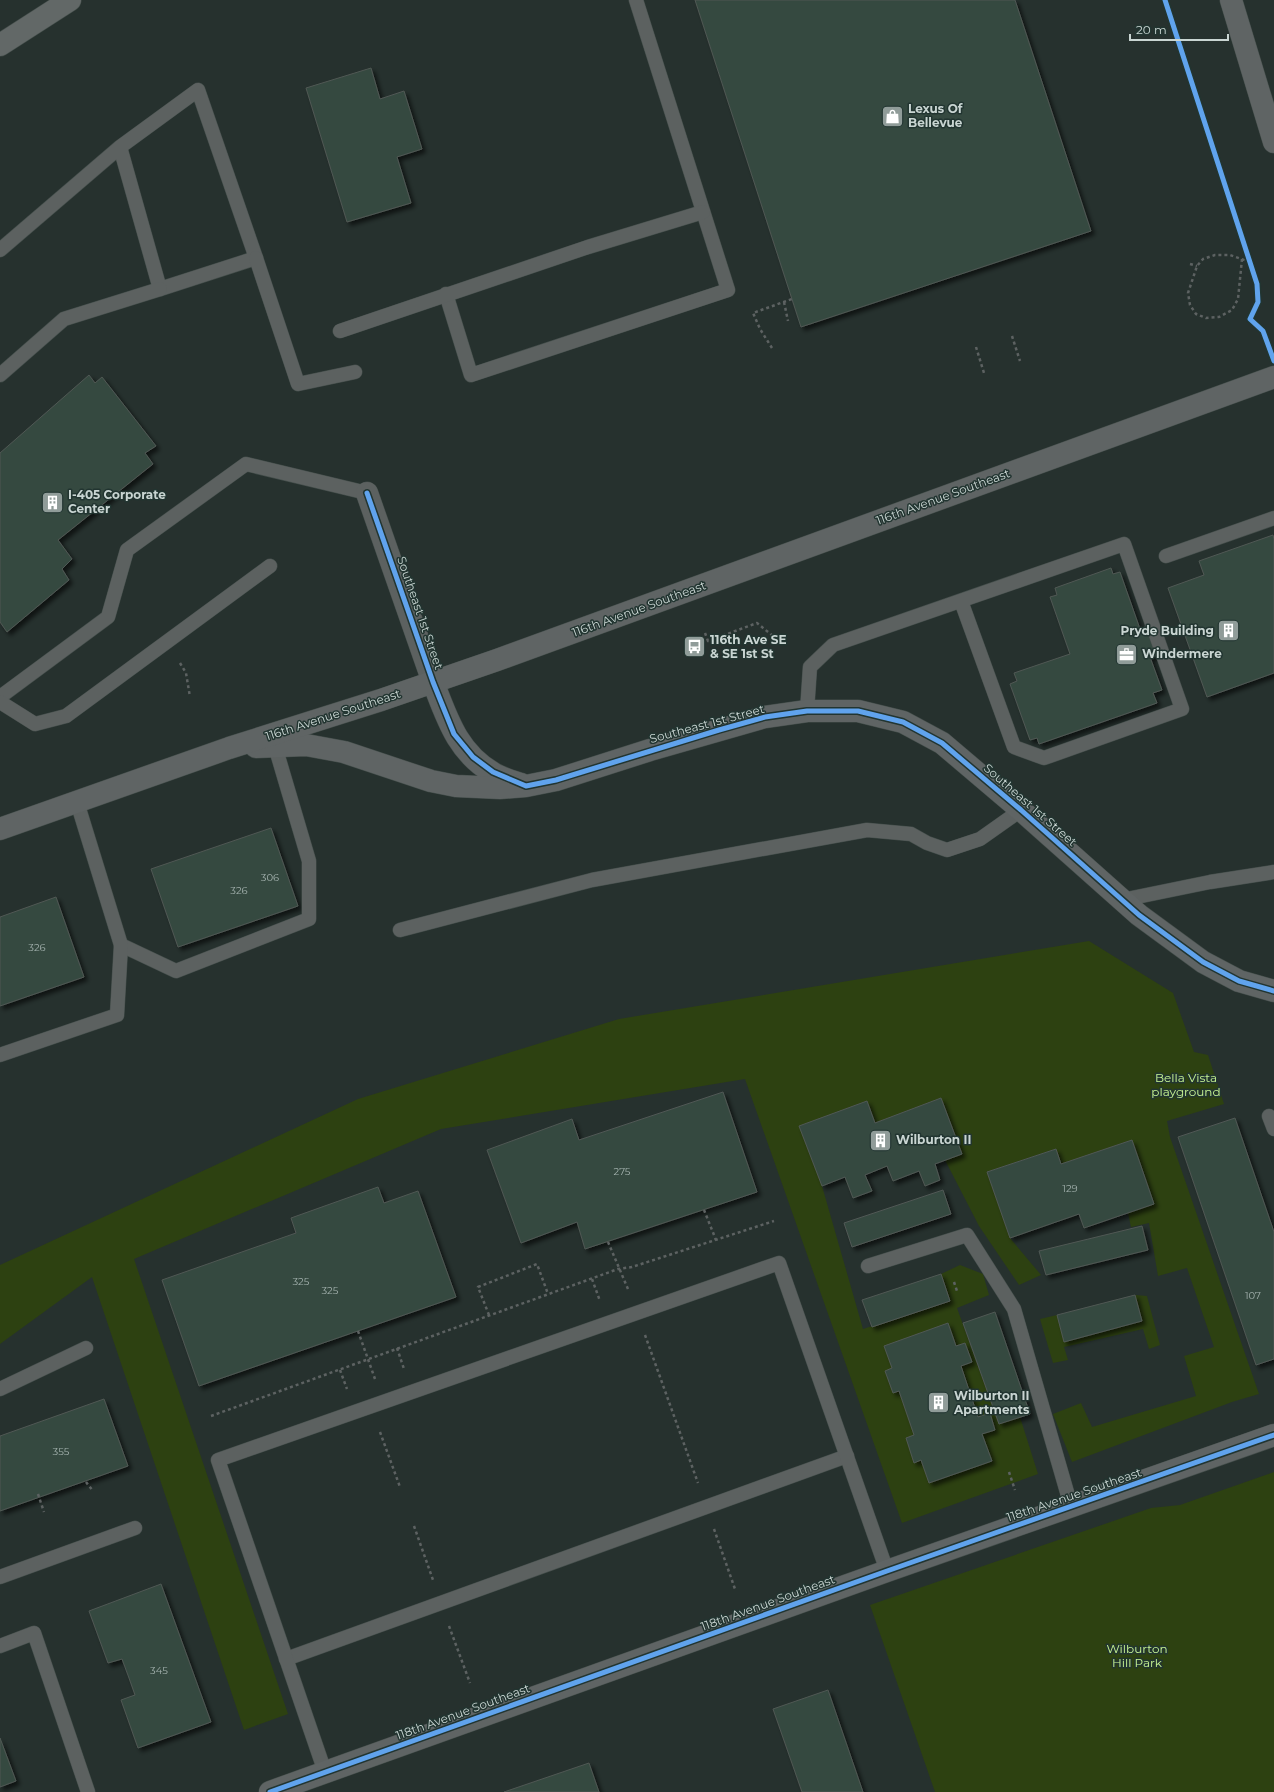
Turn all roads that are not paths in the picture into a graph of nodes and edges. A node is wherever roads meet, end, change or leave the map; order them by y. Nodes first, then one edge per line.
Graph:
1 (70, 0) edge
2 (636, 0) edge
3 (1231, 0) edge
4 (0, 45) edge
5 (1274, 142) edge
6 (120, 147) junction
7 (703, 212) junction
8 (0, 250) edge
9 (256, 258) junction
10 (160, 289) junction
11 (446, 294) junction
12 (340, 331) dead end
13 (355, 372) dead end
14 (0, 375) edge
15 (1274, 377) edge
16 (367, 493) joint
17 (1274, 518) edge
18 (1166, 556) dead end
19 (270, 566) dead end
20 (961, 600) junction
21 (433, 682) junction
22 (0, 697) edge
23 (0, 702) edge
24 (807, 711) junction
25 (275, 746) junction
26 (229, 748) junction
27 (526, 786) junction
28 (77, 802) junction
29 (1021, 810) junction
30 (0, 829) edge
31 (1274, 872) edge
32 (1122, 900) junction
33 (400, 930) dead end
34 (122, 945) junction
35 (1274, 991) edge
36 (0, 1055) edge
37 (1269, 1116) dead end
38 (1274, 1129) edge
39 (868, 1266) dead end
40 (86, 1348) dead end
41 (0, 1389) edge
42 (1274, 1435) edge
43 (847, 1456) junction
44 (1071, 1506) junction
45 (135, 1528) dead end
46 (887, 1570) junction
47 (0, 1577) edge
48 (0, 1646) edge
49 (286, 1659) junction
50 (325, 1772) junction
51 (88, 1792) edge
52 (270, 1792) edge

1 - 4 highway
2 - 7 lane
3 - 5 street
6 - 8 lane
6 - 9 lane
6 - 10 lane
7 - 11 lane
7 - 11 lane
9 - 10 lane
9 - 13 lane
10 - 14 lane
11 - 12 lane
15 - 21 street, 116th Avenue Southeast
16 - 21 street, Southeast 1st Street
16 - 22 lane
17 - 18 lane
19 - 23 lane
20 - 20 lane
20 - 24 lane
21 - 26 street, 116th Avenue Southeast
21 - 27 street, Southeast 1st Street
24 - 27 street, Southeast 1st Street
24 - 29 street, Southeast 1st Street
25 - 26 street
25 - 27 street
25 - 34 lane
26 - 28 street, 116th Avenue Southeast
28 - 30 street, 116th Avenue Southeast
28 - 34 lane
29 - 32 street, Southeast 1st Street
29 - 33 lane
31 - 32 lane
32 - 35 street, Southeast 1st Street
34 - 36 lane
37 - 38 lane
39 - 44 lane
40 - 41 lane
42 - 44 street, 118th Avenue Southeast
43 - 46 lane
43 - 49 lane
43 - 49 lane
44 - 46 street, 118th Avenue Southeast
45 - 47 lane
46 - 50 street, 118th Avenue Southeast
48 - 51 lane
49 - 50 lane
50 - 52 street, 118th Avenue Southeast

